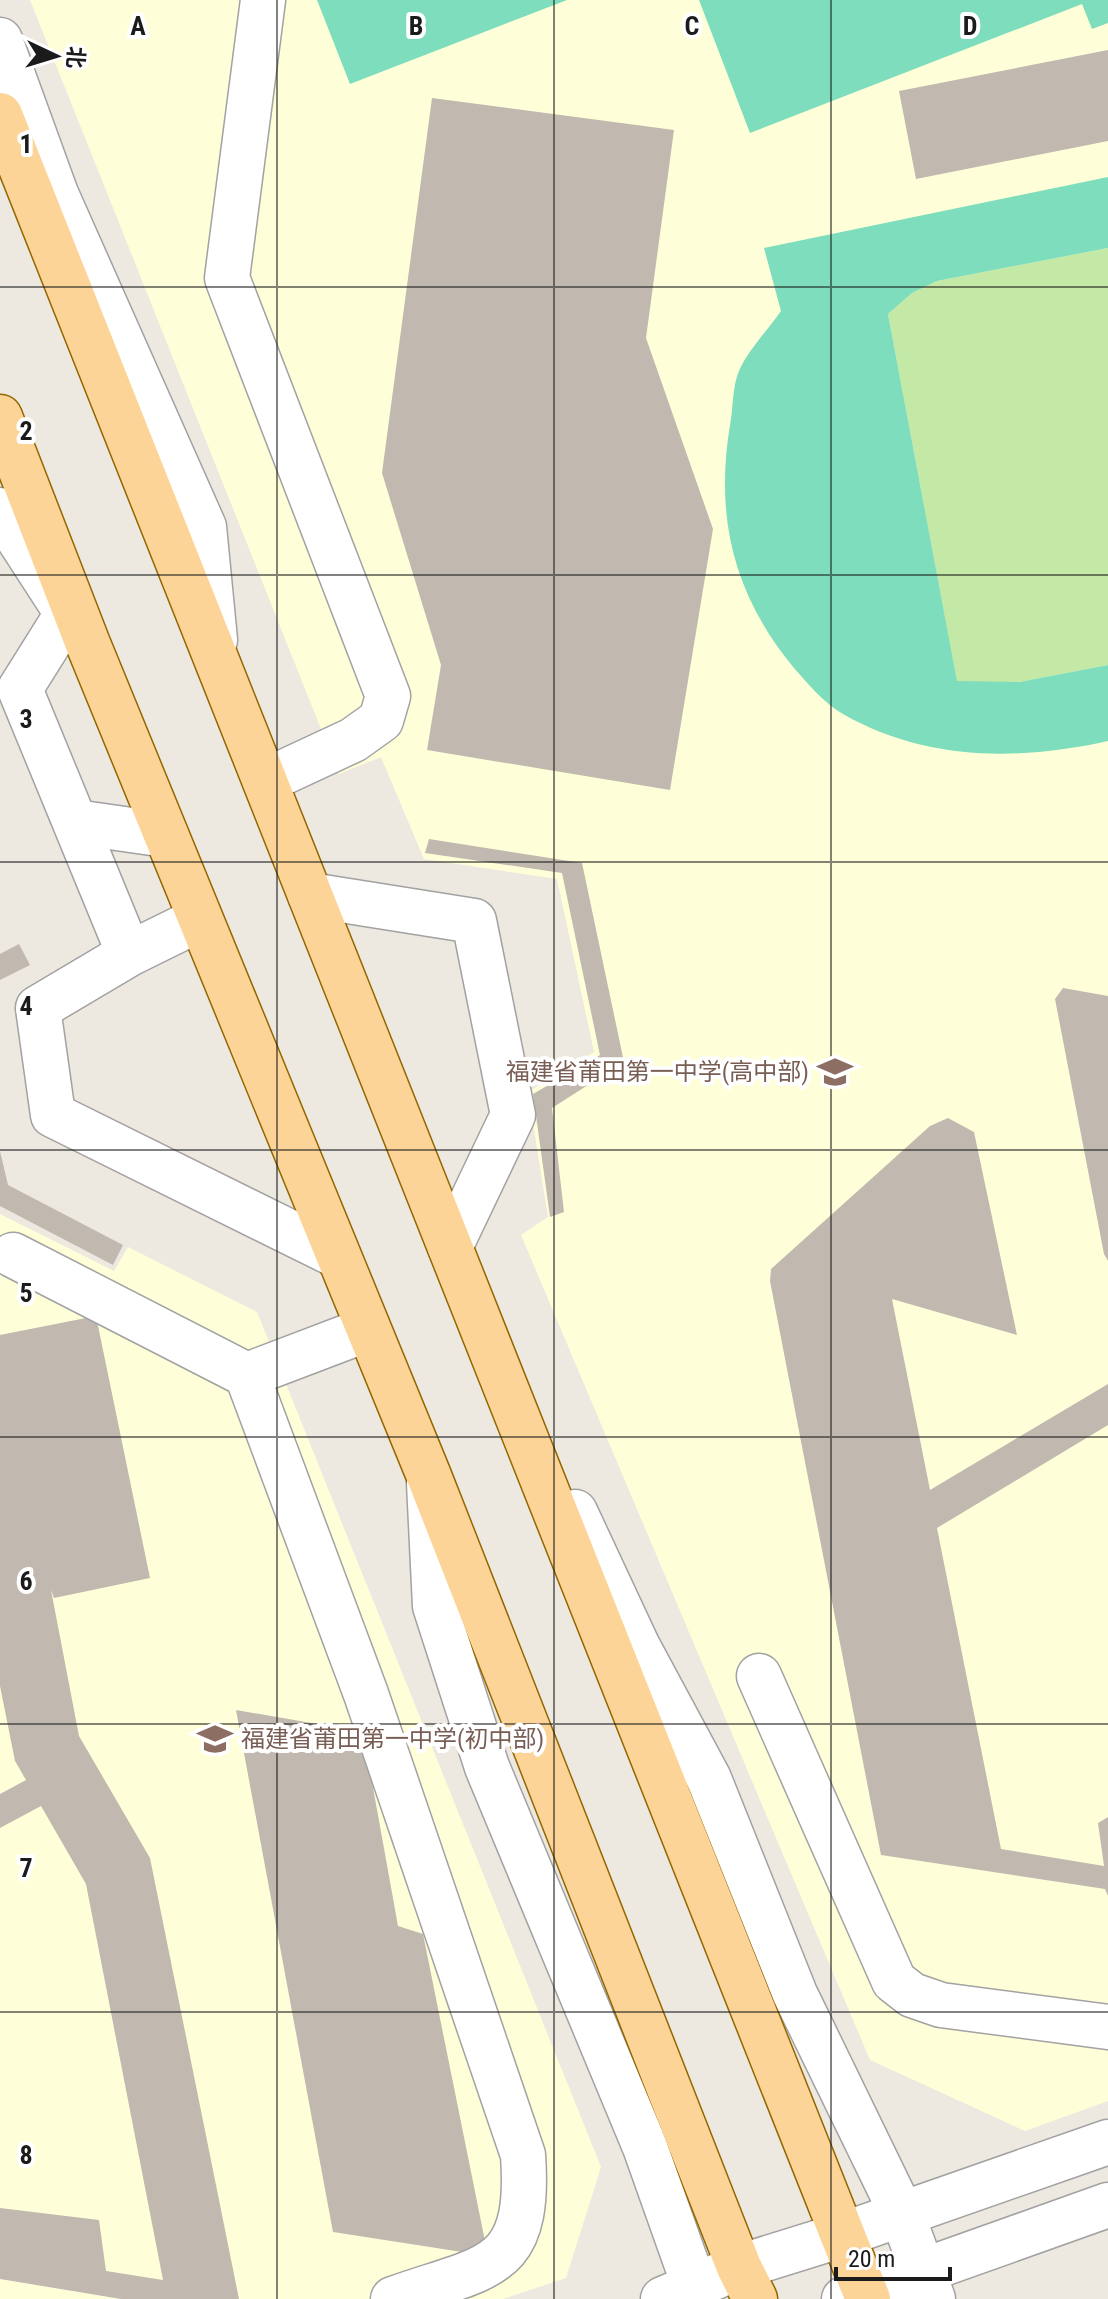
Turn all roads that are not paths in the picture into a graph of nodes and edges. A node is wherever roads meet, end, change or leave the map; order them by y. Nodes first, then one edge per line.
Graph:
1 (263, 0) edge
2 (0, 40) edge
3 (0, 115) edge
4 (0, 417) edge
5 (0, 510) edge
6 (77, 629) junction
7 (217, 662) junction
8 (265, 781) junction
9 (75, 822) junction
10 (166, 835) junction
11 (310, 895) junction
12 (200, 919) junction
13 (129, 954) junction
14 (450, 1247) junction
15 (13, 1255) dead end
16 (338, 1256) junction
17 (368, 1329) junction
18 (485, 1334) junction
19 (247, 1375) junction
20 (429, 1476) junction
21 (759, 1676) dead end
22 (1108, 2027) edge
23 (1108, 2142) edge
24 (1108, 2205) edge
25 (902, 2214) junction
26 (842, 2235) junction
27 (747, 2283) edge
28 (928, 2285) edge
29 (686, 2295) edge
30 (859, 2296) edge
31 (393, 2299) edge

1 - 8 street
2 - 7 street
3 - 7 main road
4 - 6 main road
5 - 6 street
6 - 9 street
6 - 10 main road
7 - 8 main road
8 - 11 main road
9 - 10 street
9 - 13 street
10 - 12 main road
11 - 14 main road
11 - 14 street
12 - 13 street
12 - 16 main road
13 - 16 street
14 - 18 main road
15 - 19 street
16 - 17 main road
17 - 19 street
17 - 20 main road
18 - 25 street
18 - 26 main road
19 - 31 street
20 - 27 main road
20 - 29 street
21 - 22 street
23 - 25 street
24 - 28 street
25 - 26 street
25 - 28 street
26 - 27 street
26 - 30 main road
27 - 29 street
28 - 30 street

